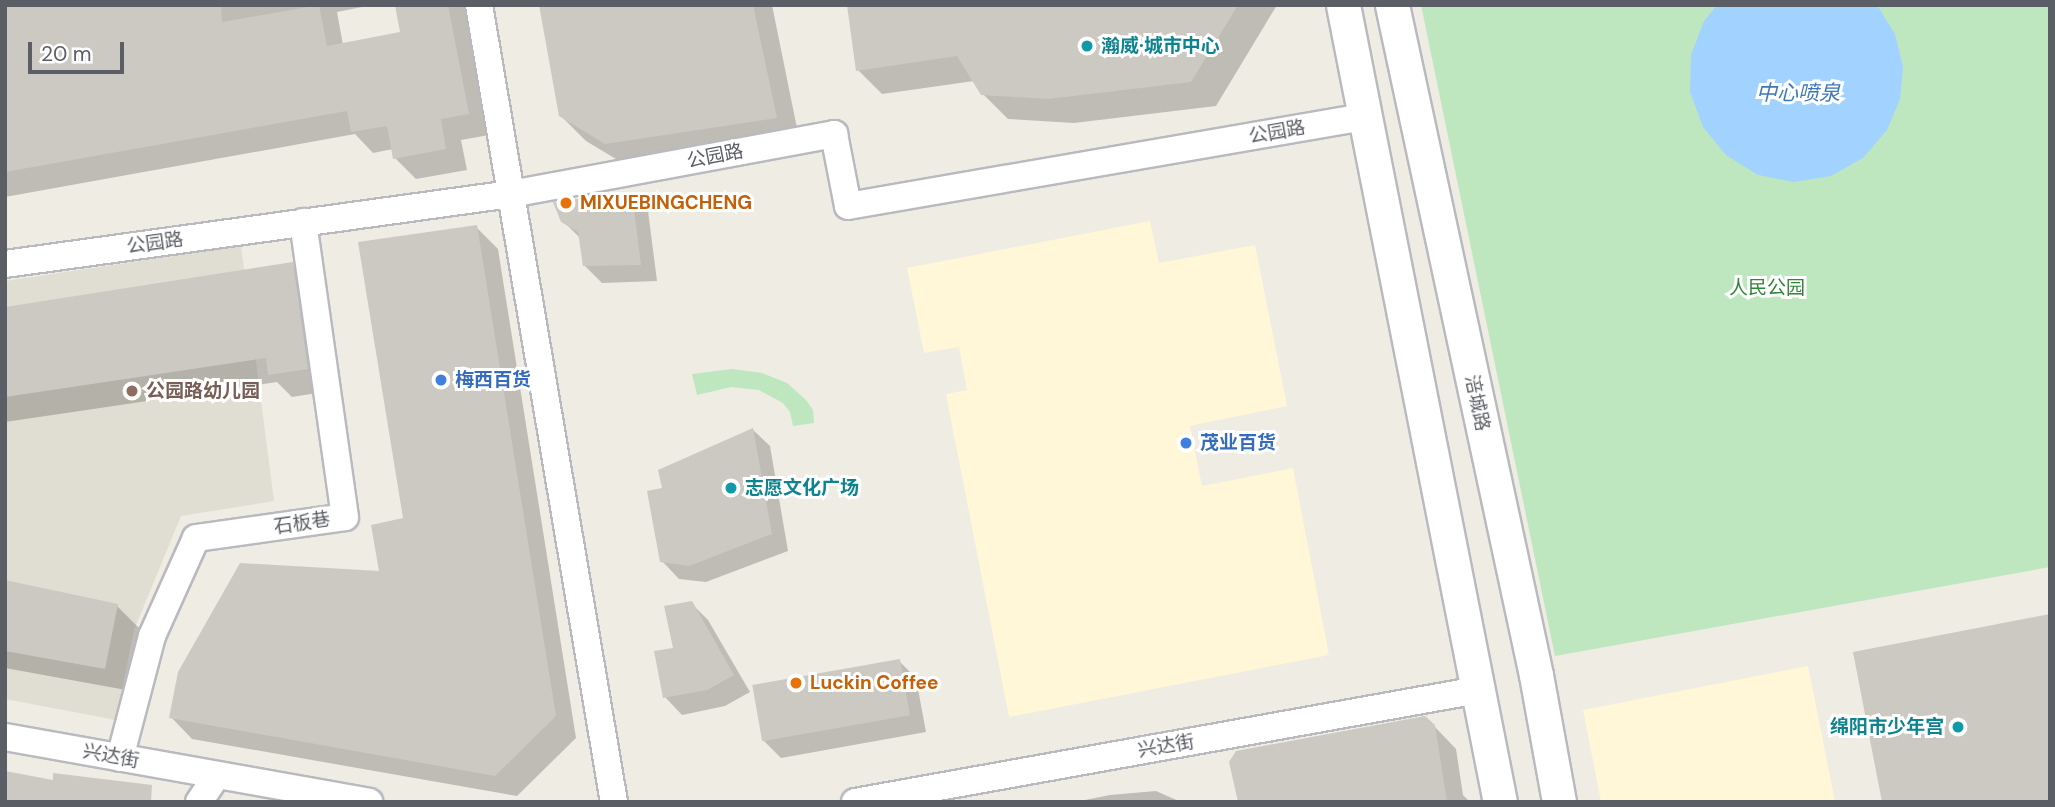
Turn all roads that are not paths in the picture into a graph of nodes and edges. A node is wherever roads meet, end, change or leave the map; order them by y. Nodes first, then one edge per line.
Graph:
1 (479, 5) edge
2 (1343, 5) edge
3 (1392, 5) edge
4 (1364, 117) junction
5 (511, 194) junction
6 (303, 222) junction
7 (5, 264) edge
8 (1478, 690) junction
9 (5, 737) edge
10 (120, 758) junction
11 (217, 775) junction
12 (199, 802) edge
13 (369, 802) edge
14 (614, 802) edge
15 (855, 802) edge
16 (1500, 802) edge
17 (1559, 802) edge

1 - 5 street
2 - 4 street
3 - 17 street, 涪城路
4 - 5 street, 公园路
4 - 8 street
5 - 6 street, 公园路
5 - 14 street
6 - 7 street, 公园路
6 - 10 street, 石板巷
8 - 15 street, 兴达街
8 - 16 street
9 - 10 street, 兴达街
10 - 11 street, 兴达街
11 - 12 street
11 - 13 street, 兴达街

